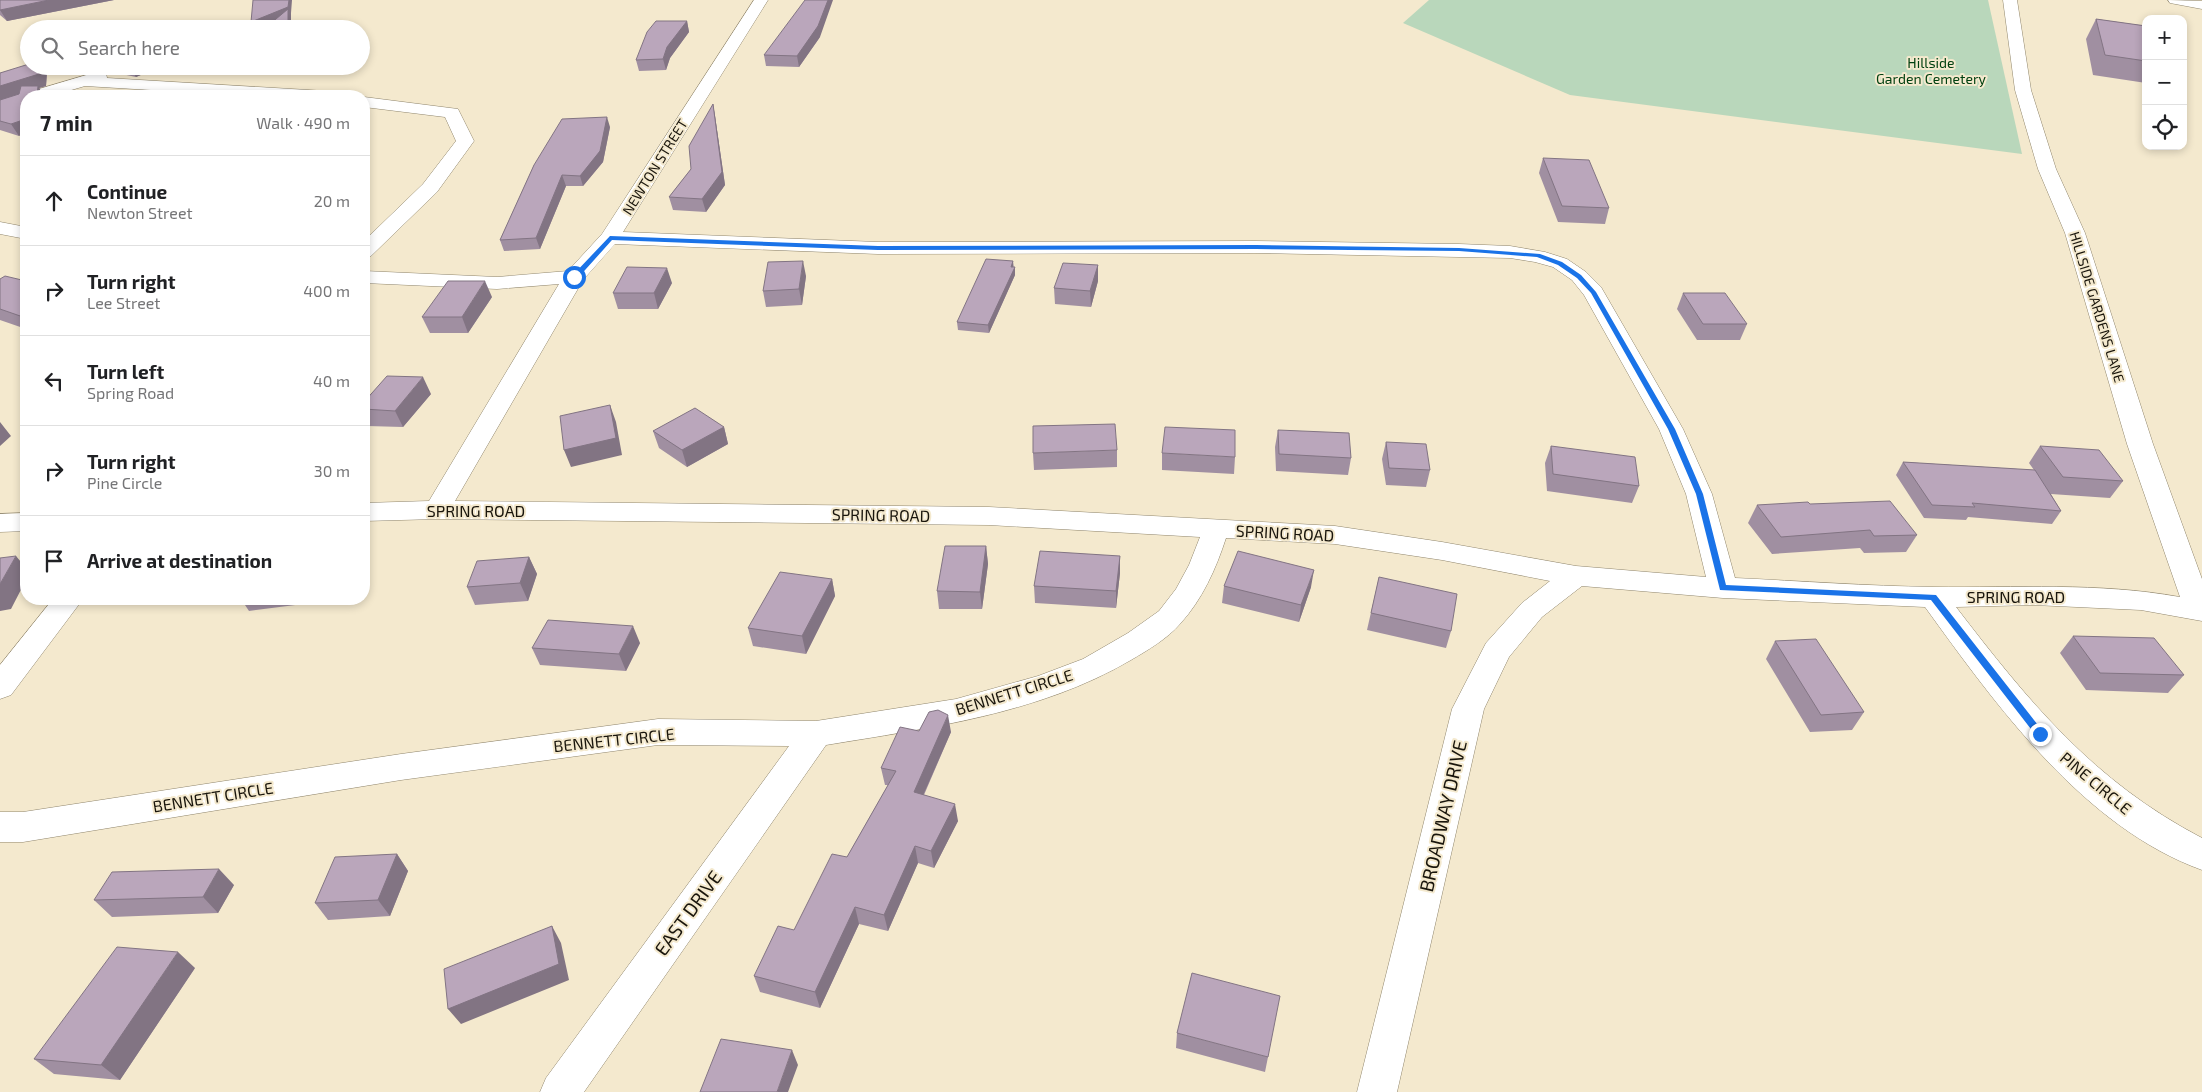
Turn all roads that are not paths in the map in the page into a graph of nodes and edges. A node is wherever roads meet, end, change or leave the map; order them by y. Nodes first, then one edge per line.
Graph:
1 (761, 0) edge
2 (2010, 0) edge
3 (2175, 0) edge
4 (2202, 6) edge
5 (91, 75) edge
6 (101, 75) edge
7 (84, 81) junction
8 (55, 90) edge
9 (234, 90) edge
10 (370, 103) edge
11 (0, 228) edge
12 (20, 231) edge
13 (610, 238) junction
14 (370, 246) edge
15 (370, 277) edge
16 (574, 277) junction
17 (437, 510) junction
18 (370, 512) edge
19 (20, 522) edge
20 (0, 523) edge
21 (1216, 529) junction
22 (1576, 576) junction
23 (1723, 588) junction
24 (1933, 597) junction
25 (64, 605) edge
26 (2201, 610) edge
27 (0, 687) edge
28 (816, 734) junction
29 (0, 827) edge
30 (2202, 855) edge
31 (560, 1092) edge
32 (1377, 1092) edge

1 - 13 street, NEWTON STREET
2 - 26 street, HILLSIDE GARDENS LANE
3 - 4 street
5 - 7 street
6 - 7 street
7 - 8 street
7 - 9 street
10 - 14 street
11 - 12 street
13 - 16 street, NEWTON STREET
13 - 23 street
15 - 16 street
16 - 17 street, NEWTON STREET
17 - 18 street, SPRING ROAD
17 - 21 street, SPRING ROAD
19 - 20 street
21 - 22 street, SPRING ROAD
21 - 28 street, BENNETT CIRCLE
22 - 23 street, SPRING ROAD
22 - 32 street, BROADWAY DRIVE
23 - 24 street, SPRING ROAD
24 - 26 street, SPRING ROAD
24 - 30 street, PINE CIRCLE
25 - 27 street
28 - 29 street, BENNETT CIRCLE
28 - 31 street, EAST DRIVE

